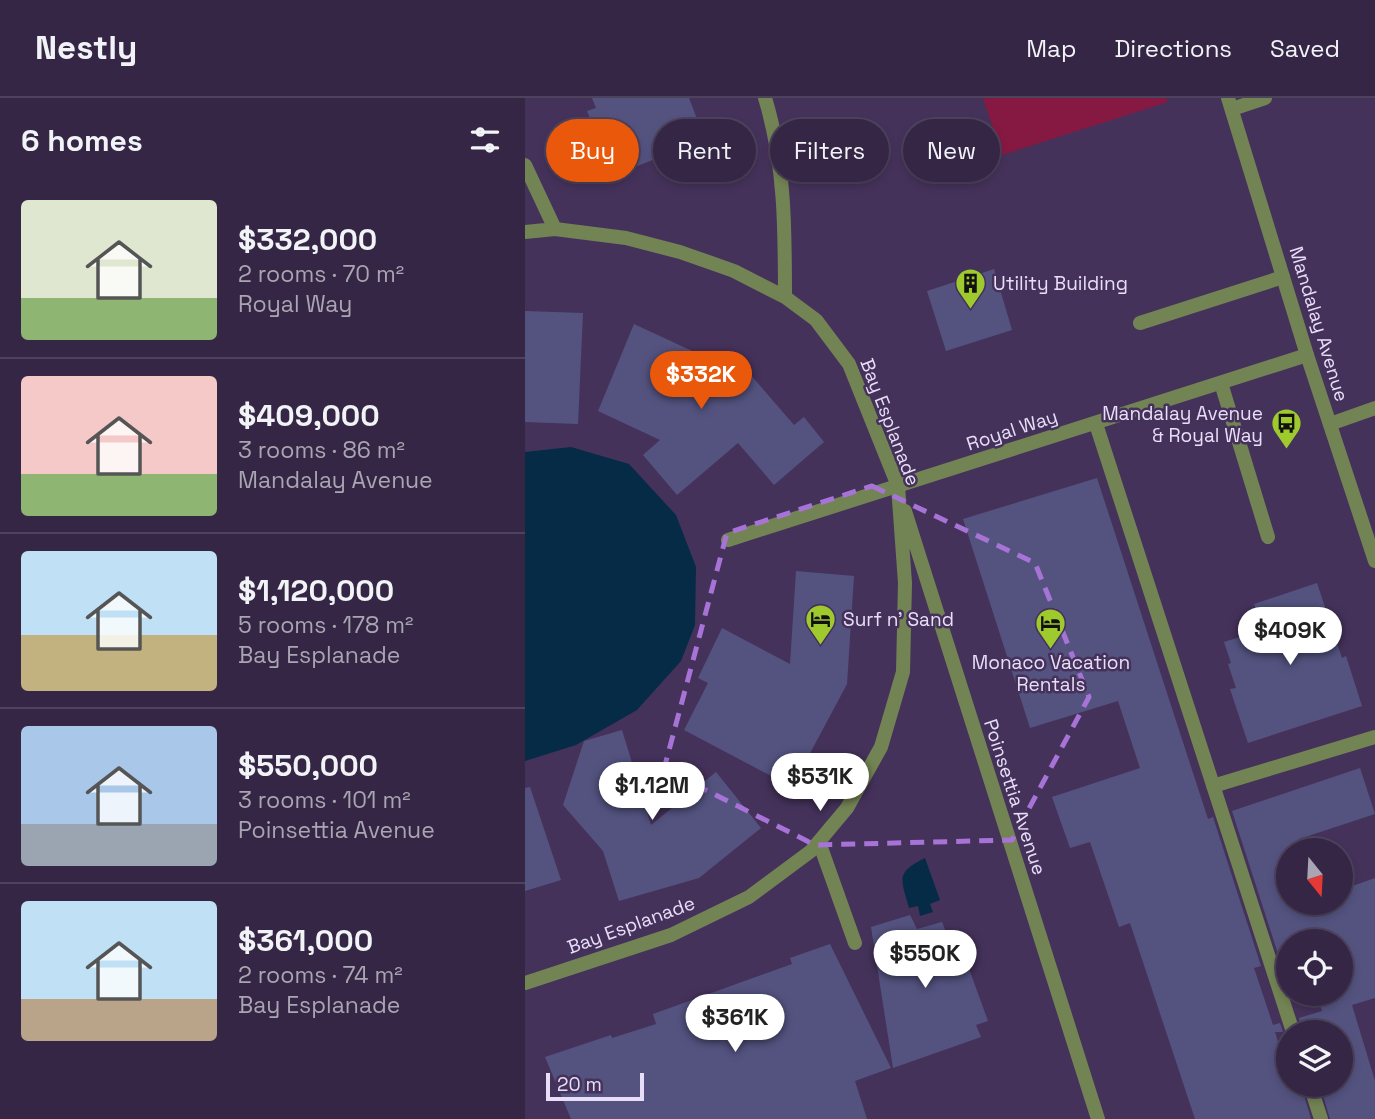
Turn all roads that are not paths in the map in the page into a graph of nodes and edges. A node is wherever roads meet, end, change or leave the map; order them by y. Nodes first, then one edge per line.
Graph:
1 (765, 98) edge
2 (1265, 98) edge
3 (1230, 103) edge
4 (525, 166) edge
5 (555, 229) junction
6 (525, 232) edge
7 (1283, 277) junction
8 (785, 297) junction
9 (1140, 323) dead end
10 (1307, 355) junction
11 (1221, 383) junction
12 (1375, 408) edge
13 (1096, 424) junction
14 (1330, 424) junction
15 (898, 486) junction
16 (1268, 537) dead end
17 (728, 540) dead end
18 (1375, 562) edge
19 (1375, 737) edge
20 (1213, 786) junction
21 (819, 842) junction
22 (855, 943) dead end
23 (525, 983) edge
24 (1289, 1020) edge
25 (1314, 1097) edge
26 (1098, 1119) edge
27 (1321, 1119) edge

1 - 8 street
2 - 3 street
3 - 7 street, Mandalay Avenue
4 - 5 street
5 - 6 street, Bay Esplanade
5 - 8 street, Bay Esplanade
7 - 9 street
7 - 10 street, Mandalay Avenue
8 - 15 street, Bay Esplanade
10 - 11 street, Royal Way
10 - 14 street, Mandalay Avenue
11 - 13 street, Royal Way
11 - 16 street
12 - 14 street
13 - 15 street, Royal Way
13 - 20 street
14 - 18 street, Mandalay Avenue
15 - 17 street, Royal Way
15 - 21 street, Bay Esplanade
15 - 26 street, Poinsettia Avenue
19 - 20 street
20 - 24 street
21 - 22 street
21 - 23 street, Bay Esplanade
25 - 27 street

